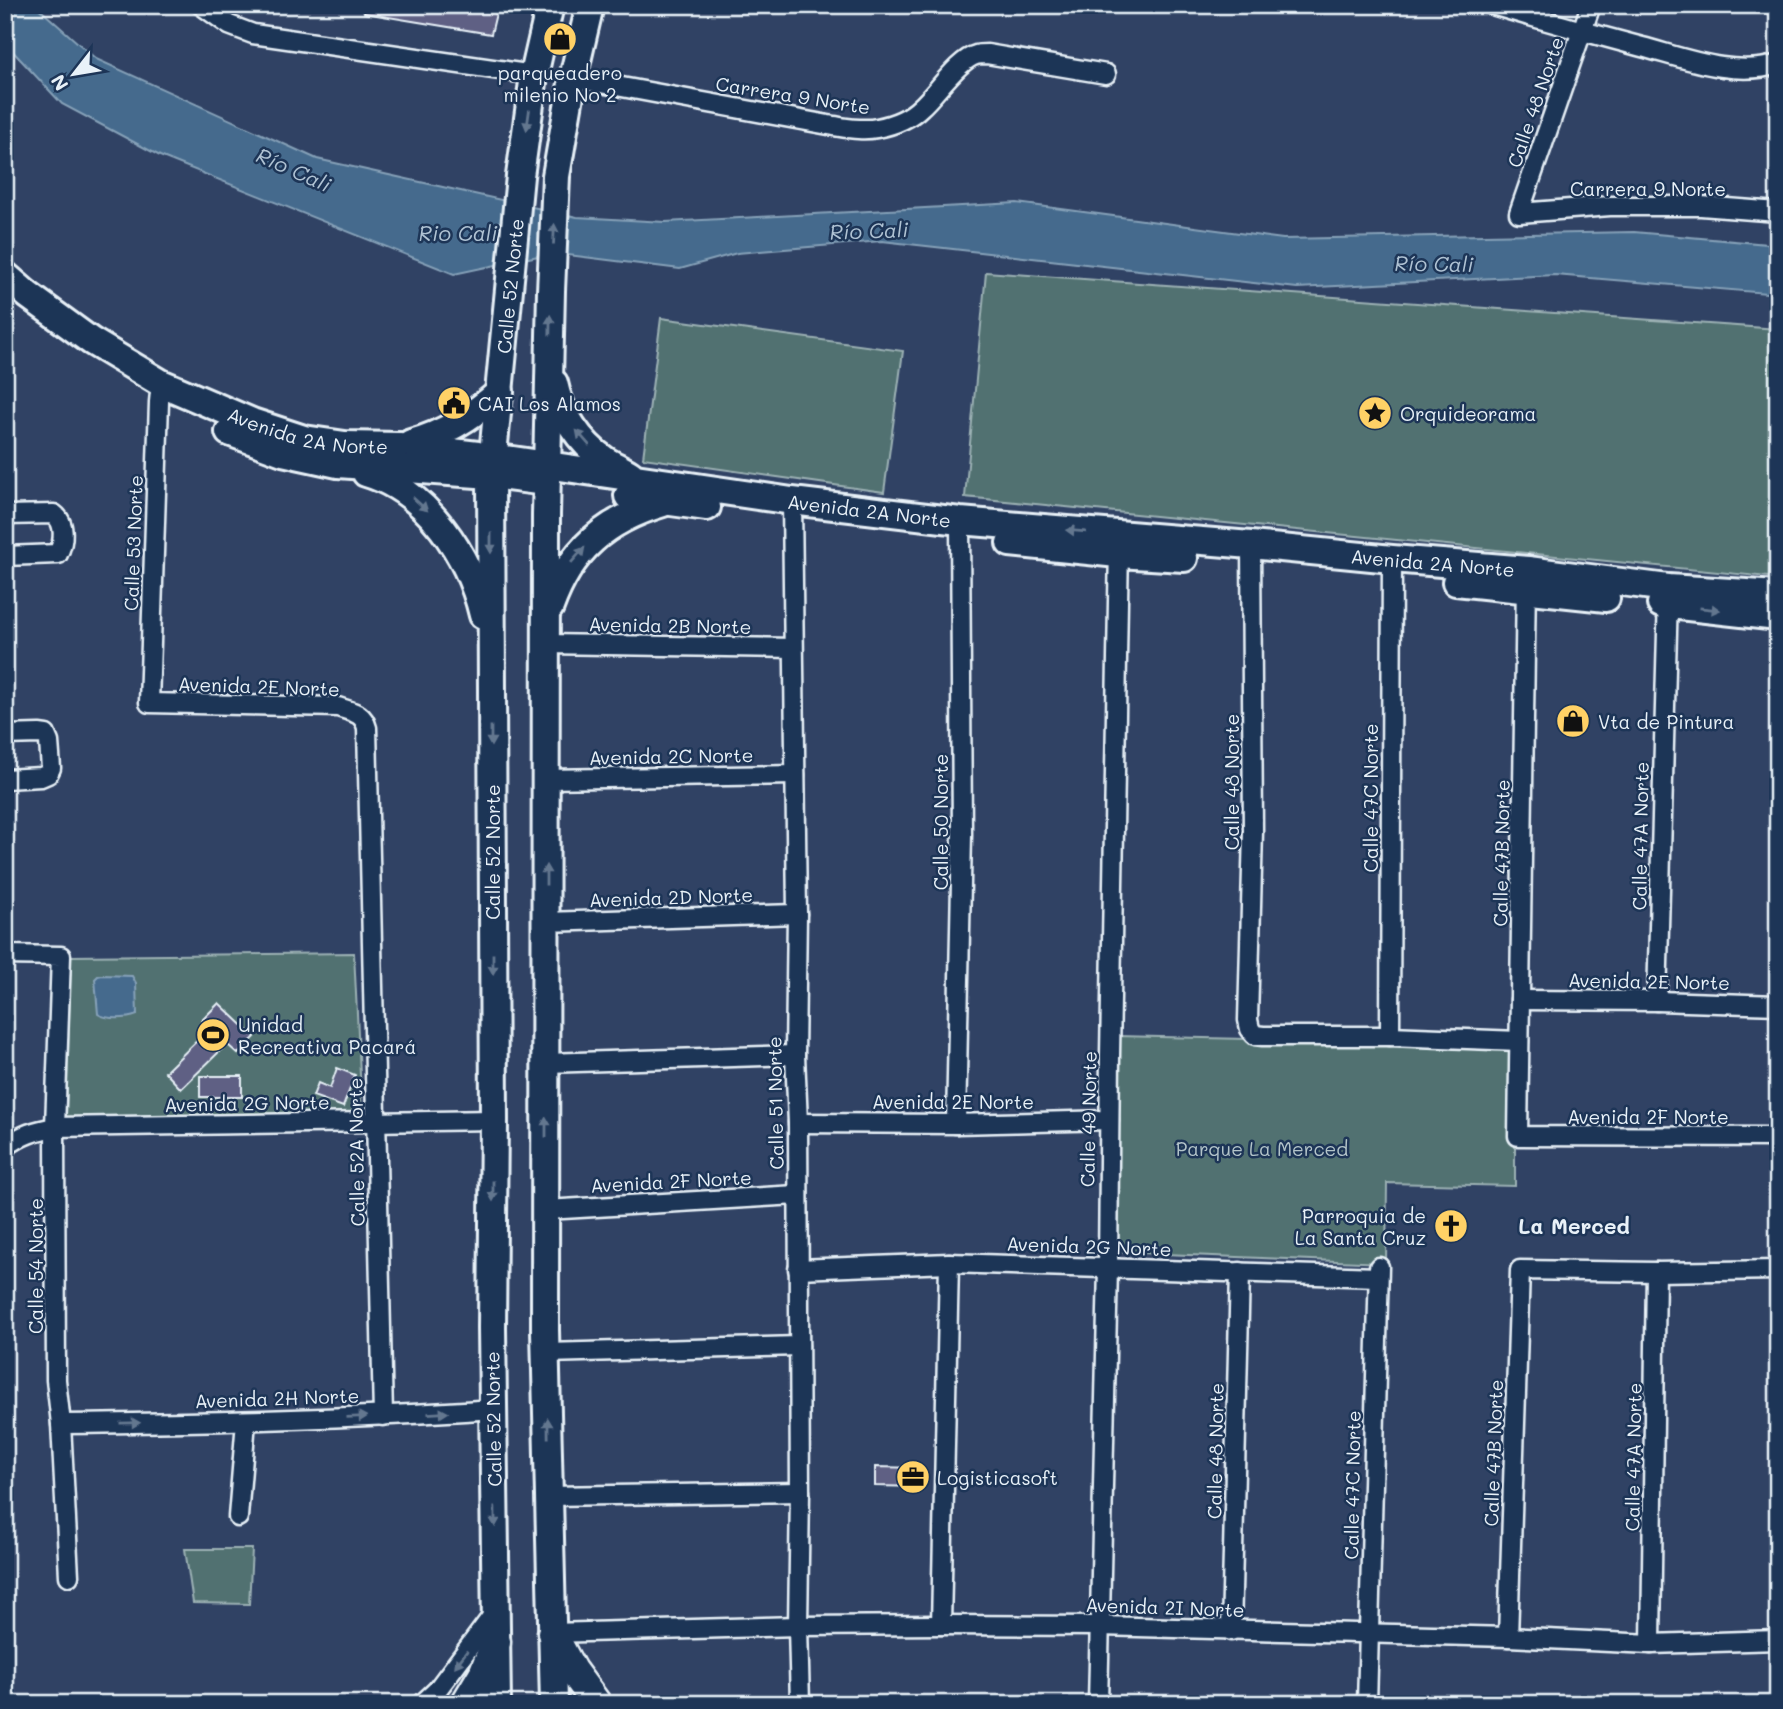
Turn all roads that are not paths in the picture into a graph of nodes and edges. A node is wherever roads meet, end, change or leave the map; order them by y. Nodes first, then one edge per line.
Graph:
1 (201, 5) edge
2 (550, 5) edge
3 (590, 5) edge
4 (1492, 5) edge
5 (1591, 5) edge
6 (1583, 31) junction
7 (1778, 64) edge
8 (534, 75) junction
9 (1106, 75) dead end
10 (573, 78) junction
11 (1778, 212) edge
12 (1519, 213) joint
13 (5, 275) edge
14 (5, 297) edge
15 (550, 360) junction
16 (501, 380) junction
17 (160, 393) junction
18 (399, 446) junction
19 (496, 463) junction
20 (338, 464) junction
21 (547, 474) junction
22 (664, 492) junction
23 (792, 509) junction
24 (491, 511) junction
25 (5, 515) edge
26 (546, 515) junction
27 (960, 529) junction
28 (1119, 545) junction
29 (1250, 553) junction
30 (5, 556) edge
31 (1392, 568) junction
32 (1527, 579) junction
33 (1668, 596) junction
34 (1778, 596) edge
35 (547, 615) junction
36 (1778, 617) edge
37 (546, 643) junction
38 (793, 648) junction
39 (491, 668) junction
40 (149, 703) joint
41 (364, 719) joint
42 (5, 735) edge
43 (796, 775) junction
44 (5, 779) edge
45 (546, 779) junction
46 (797, 914) junction
47 (546, 922) junction
48 (5, 955) edge
49 (1520, 1000) junction
50 (1657, 1001) junction
51 (1778, 1004) edge
52 (1390, 1036) junction
53 (1519, 1041) junction
54 (795, 1055) junction
55 (546, 1063) junction
56 (494, 1120) junction
57 (1109, 1120) junction
58 (376, 1122) junction
59 (798, 1122) junction
60 (956, 1124) junction
61 (55, 1127) junction
62 (1518, 1136) joint
63 (1778, 1137) edge
64 (5, 1147) edge
65 (797, 1195) junction
66 (546, 1210) junction
67 (949, 1263) junction
68 (1108, 1268) junction
69 (798, 1269) junction
70 (1778, 1270) edge
71 (1240, 1272) junction
72 (1378, 1272) joint
73 (1657, 1272) junction
74 (799, 1346) junction
75 (547, 1353) junction
76 (494, 1409) junction
77 (383, 1416) junction
78 (246, 1421) junction
79 (61, 1424) junction
80 (800, 1492) junction
81 (549, 1496) junction
82 (238, 1517) dead end
83 (69, 1576) dead end
84 (496, 1611) junction
85 (941, 1625) junction
86 (798, 1626) junction
87 (1100, 1626) junction
88 (1231, 1631) junction
89 (552, 1633) junction
90 (1370, 1634) junction
91 (1508, 1637) junction
92 (1778, 1640) edge
93 (496, 1642) junction
94 (1651, 1643) junction
95 (422, 1704) edge
96 (465, 1704) edge
97 (496, 1704) edge
98 (554, 1704) edge
99 (597, 1704) edge
100 (800, 1704) edge
101 (1098, 1704) edge
102 (1367, 1704) edge

1 - 8 street
2 - 8 main road, Calle 52 Norte
3 - 10 main road, Calle 52 Norte
4 - 6 street
5 - 6 street, Calle 48 Norte
6 - 7 street
6 - 12 street, Calle 48 Norte
8 -> 16 main road, Calle 52 Norte
9 - 10 street, Carrera 9 Norte
15 -> 10 main road, Calle 52 Norte
11 - 12 street, Carrera 9 Norte
13 - 17 main road, Avenida 2A Norte
14 - 17 main road, Avenida 2A Norte
15 - 21 main road, Calle 52 Norte
22 -> 15 main road
16 - 18 main road
16 - 19 main road, Calle 52 Norte
17 - 18 main road, Avenida 2A Norte
17 - 20 main road, Avenida 2A Norte
17 - 40 street, Calle 53 Norte
18 - 19 main road, Avenida 2A Norte
19 - 20 main road, Avenida 2A Norte
19 - 21 main road, Avenida 2A Norte
19 - 24 main road, Calle 52 Norte
20 -> 39 main road
21 - 22 main road, Avenida 2A Norte
21 - 26 main road, Calle 52 Norte
22 - 23 main road, Avenida 2A Norte
35 -> 22 main road
23 - 27 main road, Avenida 2A Norte
23 - 38 street, Calle 51 Norte
24 - 26 main road
24 -> 39 main road, Calle 52 Norte
25 - 30 street
26 - 35 main road, Calle 52 Norte
27 - 28 main road, Avenida 2A Norte
27 - 60 street, Calle 50 Norte
28 - 29 main road, Avenida 2A Norte
28 - 57 street, Calle 49 Norte
29 - 31 main road, Avenida 2A Norte
29 - 52 street, Calle 48 Norte
31 - 32 main road, Avenida 2A Norte
31 - 52 street, Calle 47C Norte
32 - 33 main road, Avenida 2A Norte
32 - 49 street, Calle 47B Norte
33 - 34 main road, Avenida 2A Norte
33 -> 36 main road, Avenida 2A Norte
33 - 50 street, Calle 47A Norte
35 - 37 main road, Calle 52 Norte
37 - 38 street, Avenida 2B Norte
37 - 45 main road, Calle 52 Norte
38 - 43 street, Calle 51 Norte
39 -> 56 main road, Calle 52 Norte
40 - 41 street, Avenida 2E Norte
41 - 58 street, Calle 52A Norte
42 - 44 street
43 - 45 street, Avenida 2C Norte
43 - 46 street, Calle 51 Norte
47 -> 45 main road, Calle 52 Norte
46 - 47 street, Avenida 2D Norte
46 - 54 street, Calle 51 Norte
47 - 55 main road, Calle 52 Norte
48 - 61 street, Calle 54 Norte
49 - 50 street, Avenida 2E Norte
49 - 53 street, Calle 47B Norte
50 - 51 street, Avenida 2E Norte
52 - 53 street
53 - 62 street, Calle 47B Norte
54 - 55 street
54 - 59 street, Calle 51 Norte
66 -> 55 main road, Calle 52 Norte
56 - 58 street, Avenida 2G Norte
56 -> 76 main road, Calle 52 Norte
57 - 60 street, Avenida 2E Norte
57 - 68 street, Calle 49 Norte
58 - 61 street, Avenida 2G Norte
58 - 77 street, Calle 52A Norte
59 - 60 street, Avenida 2E Norte
59 - 65 street, Calle 51 Norte
61 - 64 street, Avenida 2G Norte
61 - 79 street, Calle 54 Norte
62 - 63 street, Avenida 2F Norte
65 - 66 street, Avenida 2F Norte
65 - 69 street, Calle 51 Norte
66 - 75 main road, Calle 52 Norte
67 - 68 street, Avenida 2G Norte
67 - 69 street, Avenida 2G Norte
67 - 85 street
68 - 71 street, Avenida 2G Norte
68 - 87 street, Calle 49 Norte
69 - 74 street, Calle 51 Norte
70 - 73 street
71 - 72 street, Avenida 2G Norte
71 - 88 street, Calle 48 Norte
72 - 90 street, Calle 47C Norte
73 - 91 street, Calle 47B Norte
73 - 94 street, Calle 47A Norte
74 - 75 street
74 - 80 street, Calle 51 Norte
81 -> 75 main road, Calle 52 Norte
77 -> 76 street, Avenida 2H Norte
76 -> 84 main road, Calle 52 Norte
78 -> 77 street, Avenida 2H Norte
79 -> 78 street, Avenida 2H Norte
78 - 82 street
79 - 83 street, Calle 54 Norte
80 - 81 street
80 - 86 street, Calle 51 Norte
81 - 89 main road, Calle 52 Norte
84 - 93 main road, Calle 52 Norte
84 -> 95 street
85 - 86 street, Avenida 2I Norte
85 - 87 street, Avenida 2I Norte
86 - 89 street, Avenida 2I Norte
86 - 100 street, Calle 51 Norte
87 - 88 street, Avenida 2I Norte
87 - 101 street, Calle 49 Norte
88 - 90 street, Avenida 2I Norte
89 - 98 main road, Calle 52 Norte
89 - 99 main road
90 - 91 street, Avenida 2I Norte
90 - 102 street, Calle 47C Norte
91 - 94 street, Avenida 2I Norte
92 - 94 street, Avenida 2I Norte
93 - 96 main road
93 - 97 main road, Calle 52 Norte

